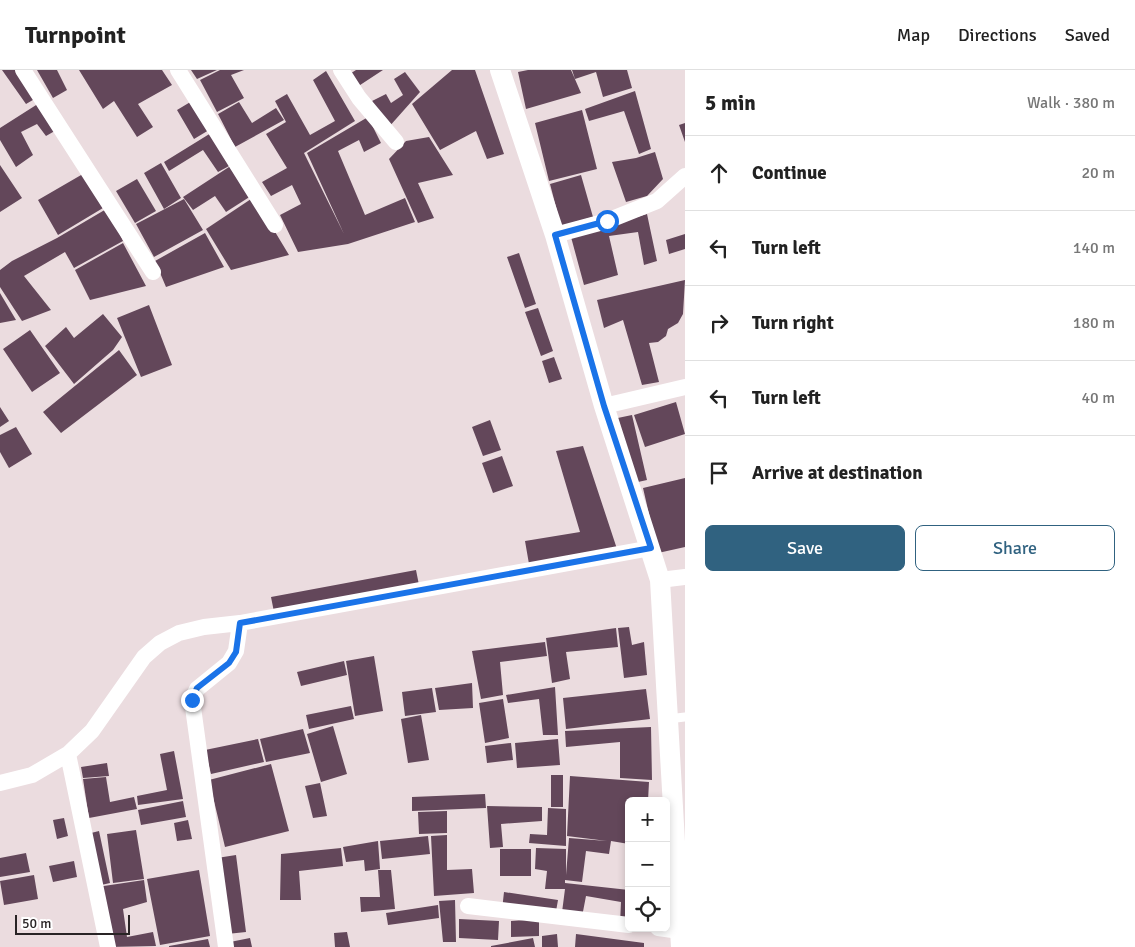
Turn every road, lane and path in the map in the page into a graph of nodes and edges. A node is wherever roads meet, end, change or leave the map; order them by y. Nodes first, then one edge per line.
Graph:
1 (23, 70) edge
2 (178, 70) edge
3 (341, 70) edge
4 (500, 70) edge
5 (396, 142) dead end
6 (685, 176) edge
7 (275, 225) dead end
8 (555, 235) junction
9 (153, 272) dead end
10 (685, 387) edge
11 (604, 406) junction
12 (651, 548) junction
13 (685, 577) edge
14 (660, 580) junction
15 (240, 623) junction
16 (676, 718) edge
17 (68, 754) junction
18 (0, 783) edge
19 (468, 906) dead end
20 (625, 925) edge
21 (666, 932) edge
22 (681, 939) edge
23 (108, 947) edge
24 (226, 947) edge

1 - 9 street
2 - 7 street
3 - 5 street
4 - 8 street
6 - 8 street
8 - 11 street
10 - 11 street
11 - 12 street
12 - 14 street
12 - 15 street
13 - 14 street
14 - 16 street
15 - 17 street
15 - 24 street
16 - 22 street
17 - 18 street
17 - 23 street
19 - 20 street
21 - 22 street

